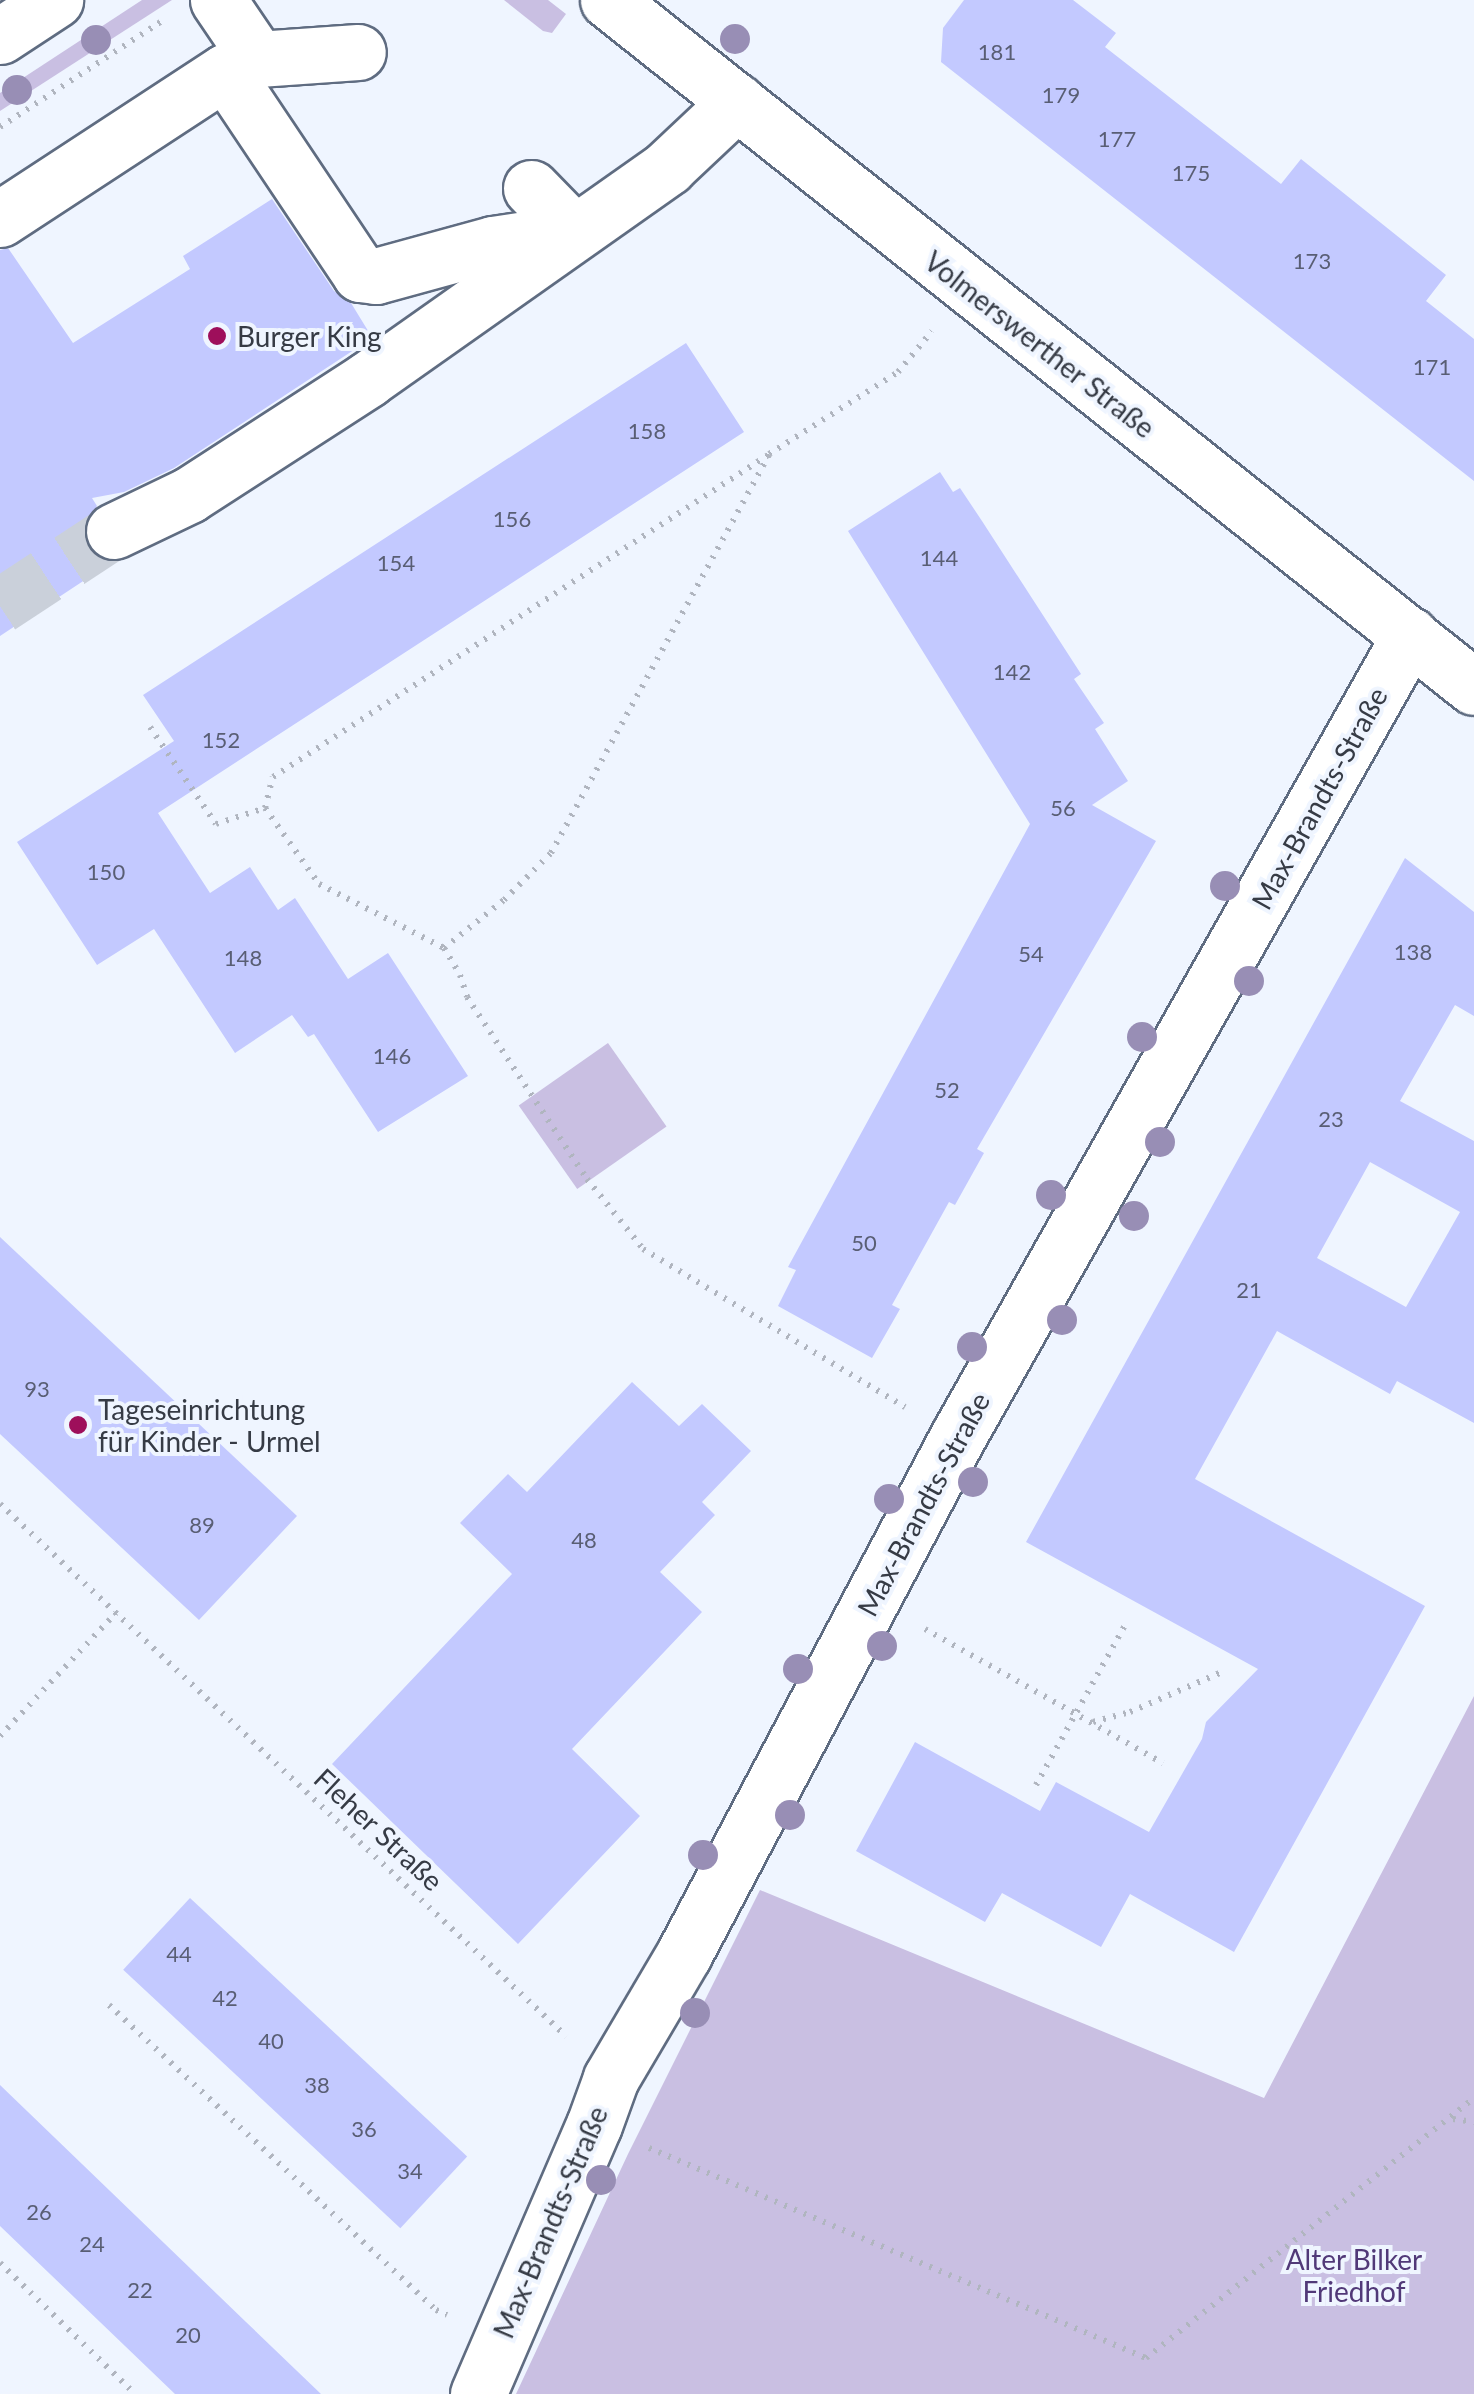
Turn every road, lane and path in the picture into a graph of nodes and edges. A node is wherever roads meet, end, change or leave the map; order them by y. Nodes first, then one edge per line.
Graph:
1 (608, 0) edge
2 (199, 5) edge
3 (358, 52) dead end
4 (241, 66) junction
5 (737, 102) junction
6 (0, 127) edge
7 (532, 188) dead end
8 (0, 219) edge
9 (572, 231) junction
10 (968, 287) junction
11 (770, 454) junction
12 (114, 531) tunnel mouth
13 (1410, 635) junction
14 (1474, 686) edge
15 (150, 727) dead end
16 (265, 808) junction
17 (444, 948) junction
18 (956, 1438) junction
19 (0, 1504) edge
20 (872, 1599) junction
21 (116, 1613) junction
22 (1126, 1622) dead end
23 (1222, 1672) dead end
24 (1075, 1713) junction
25 (1092, 1722) junction
26 (0, 1736) edge
27 (1163, 1762) dead end
28 (1036, 1785) dead end
29 (109, 2005) dead end
30 (1474, 2098) edge
31 (602, 2102) junction
32 (1452, 2119) junction
33 (1474, 2122) edge
34 (0, 2263) edge
35 (500, 2334) junction
36 (135, 2394) edge
37 (478, 2394) edge

1 - 5 street, Volmerswerther Straße
2 - 4 street
2 - 6 path
3 - 4 street
4 - 8 street
4 - 9 street
5 - 9 street
5 - 10 street, Volmerswerther Straße
7 - 9 street
9 - 12 street
10 - 11 path
10 - 13 street, Volmerswerther Straße
11 - 16 path
11 - 17 path
13 - 14 street, Volmerswerther Straße
13 - 18 street, Max-Brandts-Straße
15 - 16 path
16 - 17 path
17 - 18 path
18 - 20 street, Max-Brandts-Straße
19 - 21 path, Fleher Straße
20 - 24 path
20 - 31 street, Max-Brandts-Straße
21 - 26 path
21 - 31 path, Fleher Straße
22 - 24 path
23 - 25 path
24 - 25 path
24 - 28 path
25 - 27 path
29 - 35 path
30 - 32 path
31 - 32 path
31 - 35 street, Max-Brandts-Straße
32 - 33 path
34 - 36 path
35 - 37 street, Max-Brandts-Straße

